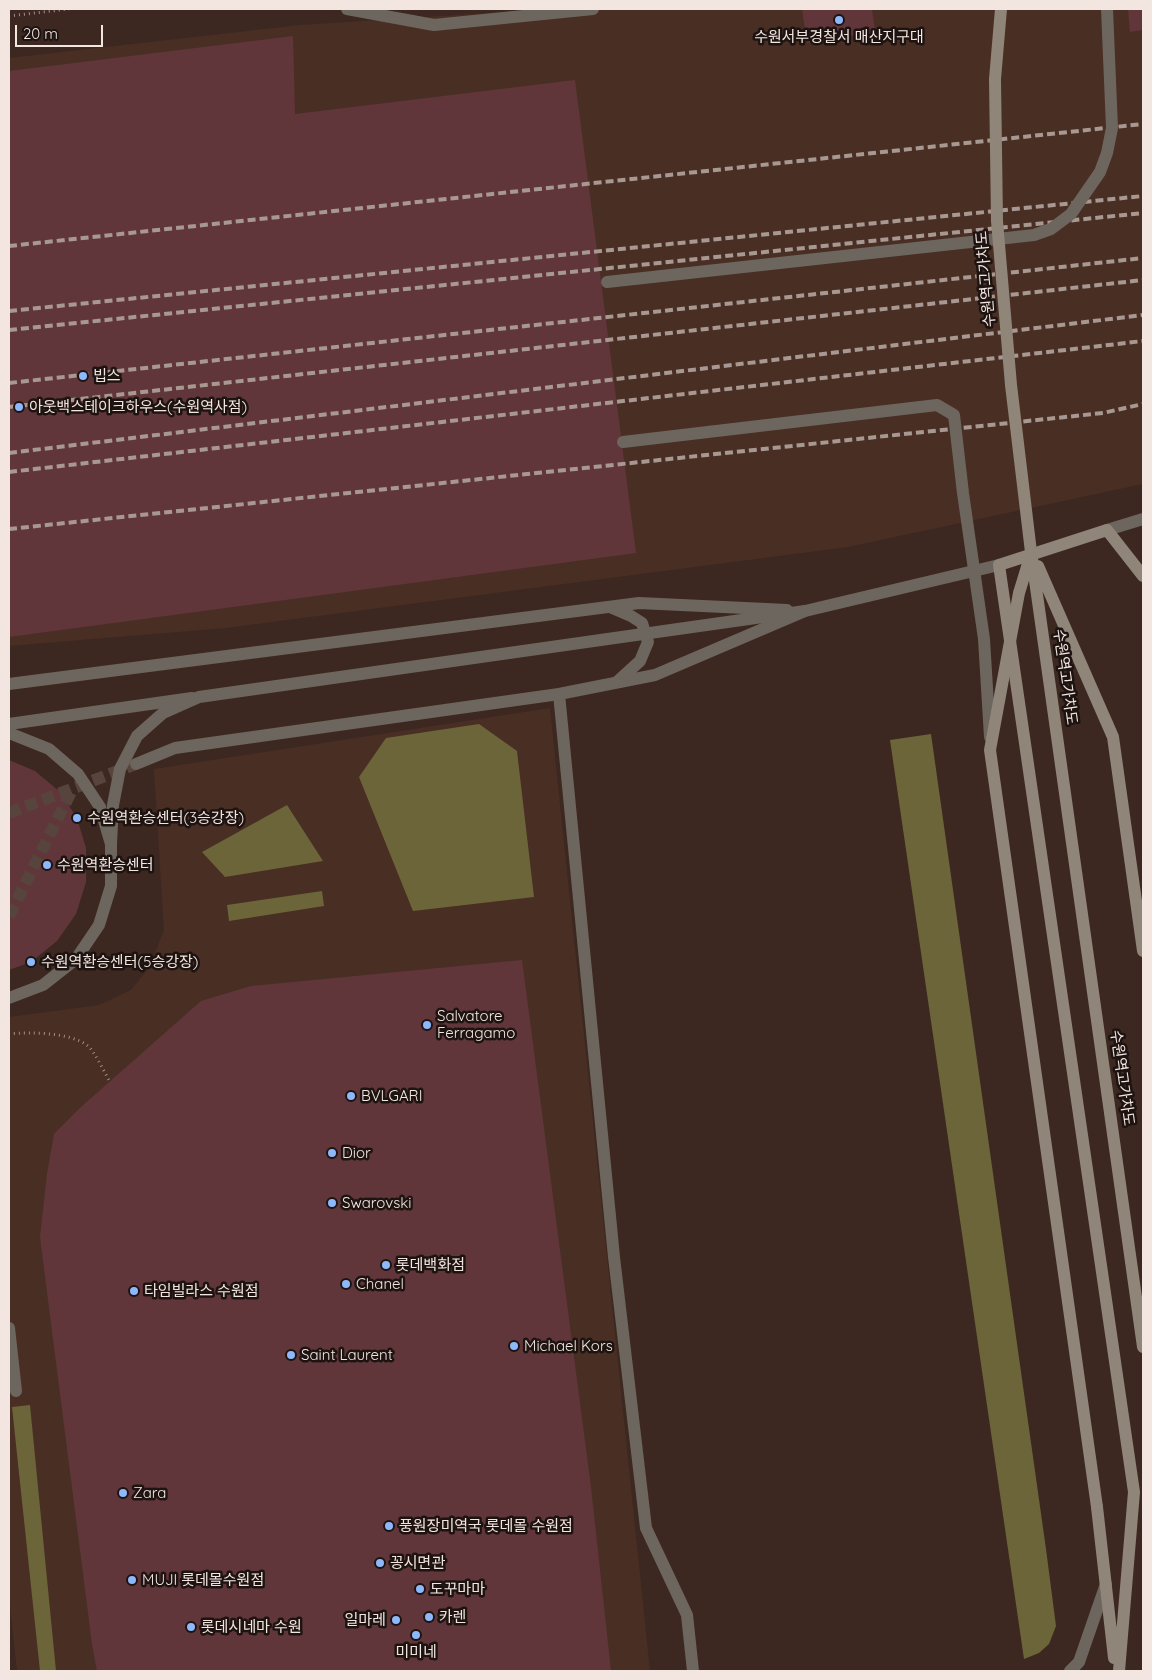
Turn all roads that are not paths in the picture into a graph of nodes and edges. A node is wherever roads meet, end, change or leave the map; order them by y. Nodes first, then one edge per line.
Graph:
1 (347, 9) edge
2 (593, 9) edge
3 (1001, 9) edge
4 (1107, 9) edge
5 (607, 282) dead end
6 (623, 442) dead end
7 (1143, 520) edge
8 (1107, 530) junction
9 (1032, 552) junction
10 (1000, 565) junction
11 (1143, 576) edge
12 (609, 606) junction
13 (805, 611) junction
14 (617, 682) junction
15 (9, 684) edge
16 (559, 694) junction
17 (199, 697) junction
18 (9, 724) edge
19 (9, 733) edge
20 (990, 750) junction
21 (136, 764) tunnel mouth
22 (111, 844) junction
23 (1143, 950) edge
24 (9, 998) edge
25 (9, 1328) edge
26 (1143, 1347) edge
27 (16, 1391) dead end
28 (1106, 1584) junction
29 (693, 1671) edge
30 (1070, 1671) edge
31 (1117, 1671) edge

1 - 2 street
3 - 9 main road, 수원역고가차도, bridge
4 - 5 street, bridge
6 - 20 street, bridge
7 - 8 street
8 - 10 main road
8 - 11 main road
9 - 20 main road, bridge
9 - 23 main road, bridge
9 - 26 main road, 수원역고가차도, bridge
10 - 13 street
10 - 31 main road
12 - 13 street
12 - 14 street
12 - 15 street
13 - 14 street
13 - 17 street, bridge
14 - 16 street
16 - 21 street
16 - 29 street
17 - 18 street, bridge
17 - 22 street, bridge
19 - 22 street, bridge
20 - 28 main road, bridge
22 - 24 street, bridge
25 - 27 street
28 - 30 street
28 - 31 main road

